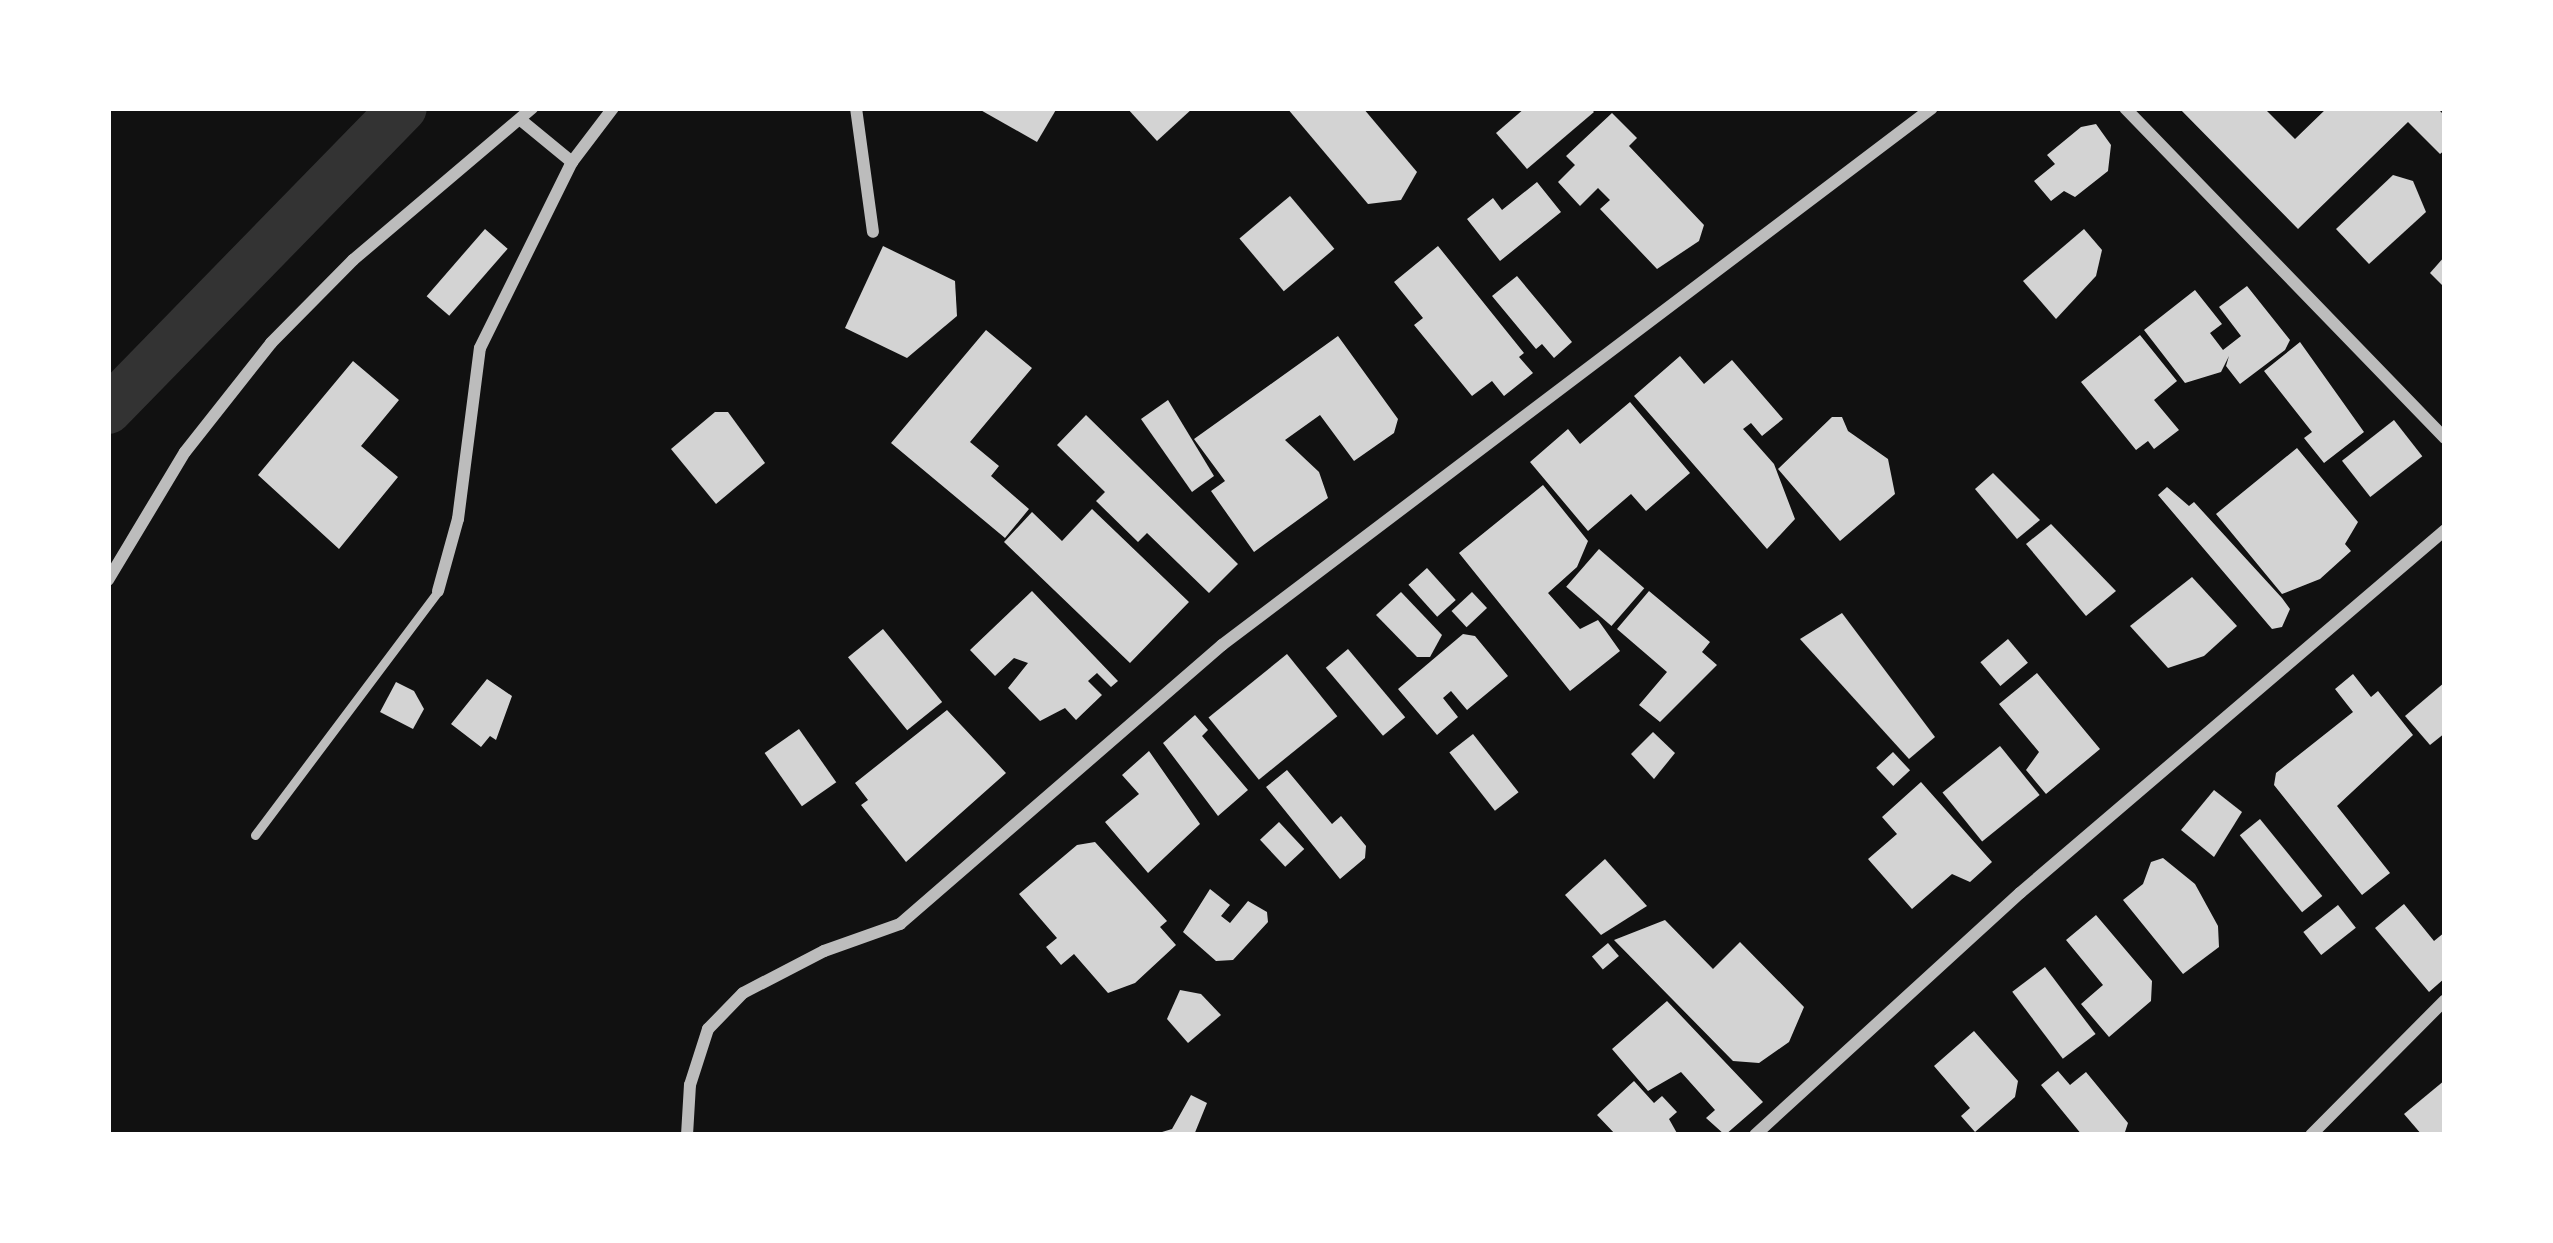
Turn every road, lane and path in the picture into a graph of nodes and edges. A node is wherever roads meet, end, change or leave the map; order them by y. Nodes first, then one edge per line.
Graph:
1 (532, 108) edge
2 (614, 108) edge
3 (856, 108) edge
4 (1932, 108) edge
5 (2125, 108) edge
6 (522, 121) junction
7 (572, 162) junction
8 (873, 232) dead end
9 (2445, 439) edge
10 (2445, 530) edge
11 (108, 580) edge
12 (438, 590) joint
13 (255, 835) dead end
14 (2445, 1000) edge
15 (687, 1135) edge
16 (1755, 1135) edge
17 (2311, 1135) edge

1 - 6 street
2 - 7 street
3 - 8 street
4 - 15 street
5 - 9 street
6 - 7 street
6 - 11 street
7 - 12 street
10 - 16 street
12 - 13 lane
14 - 17 street

